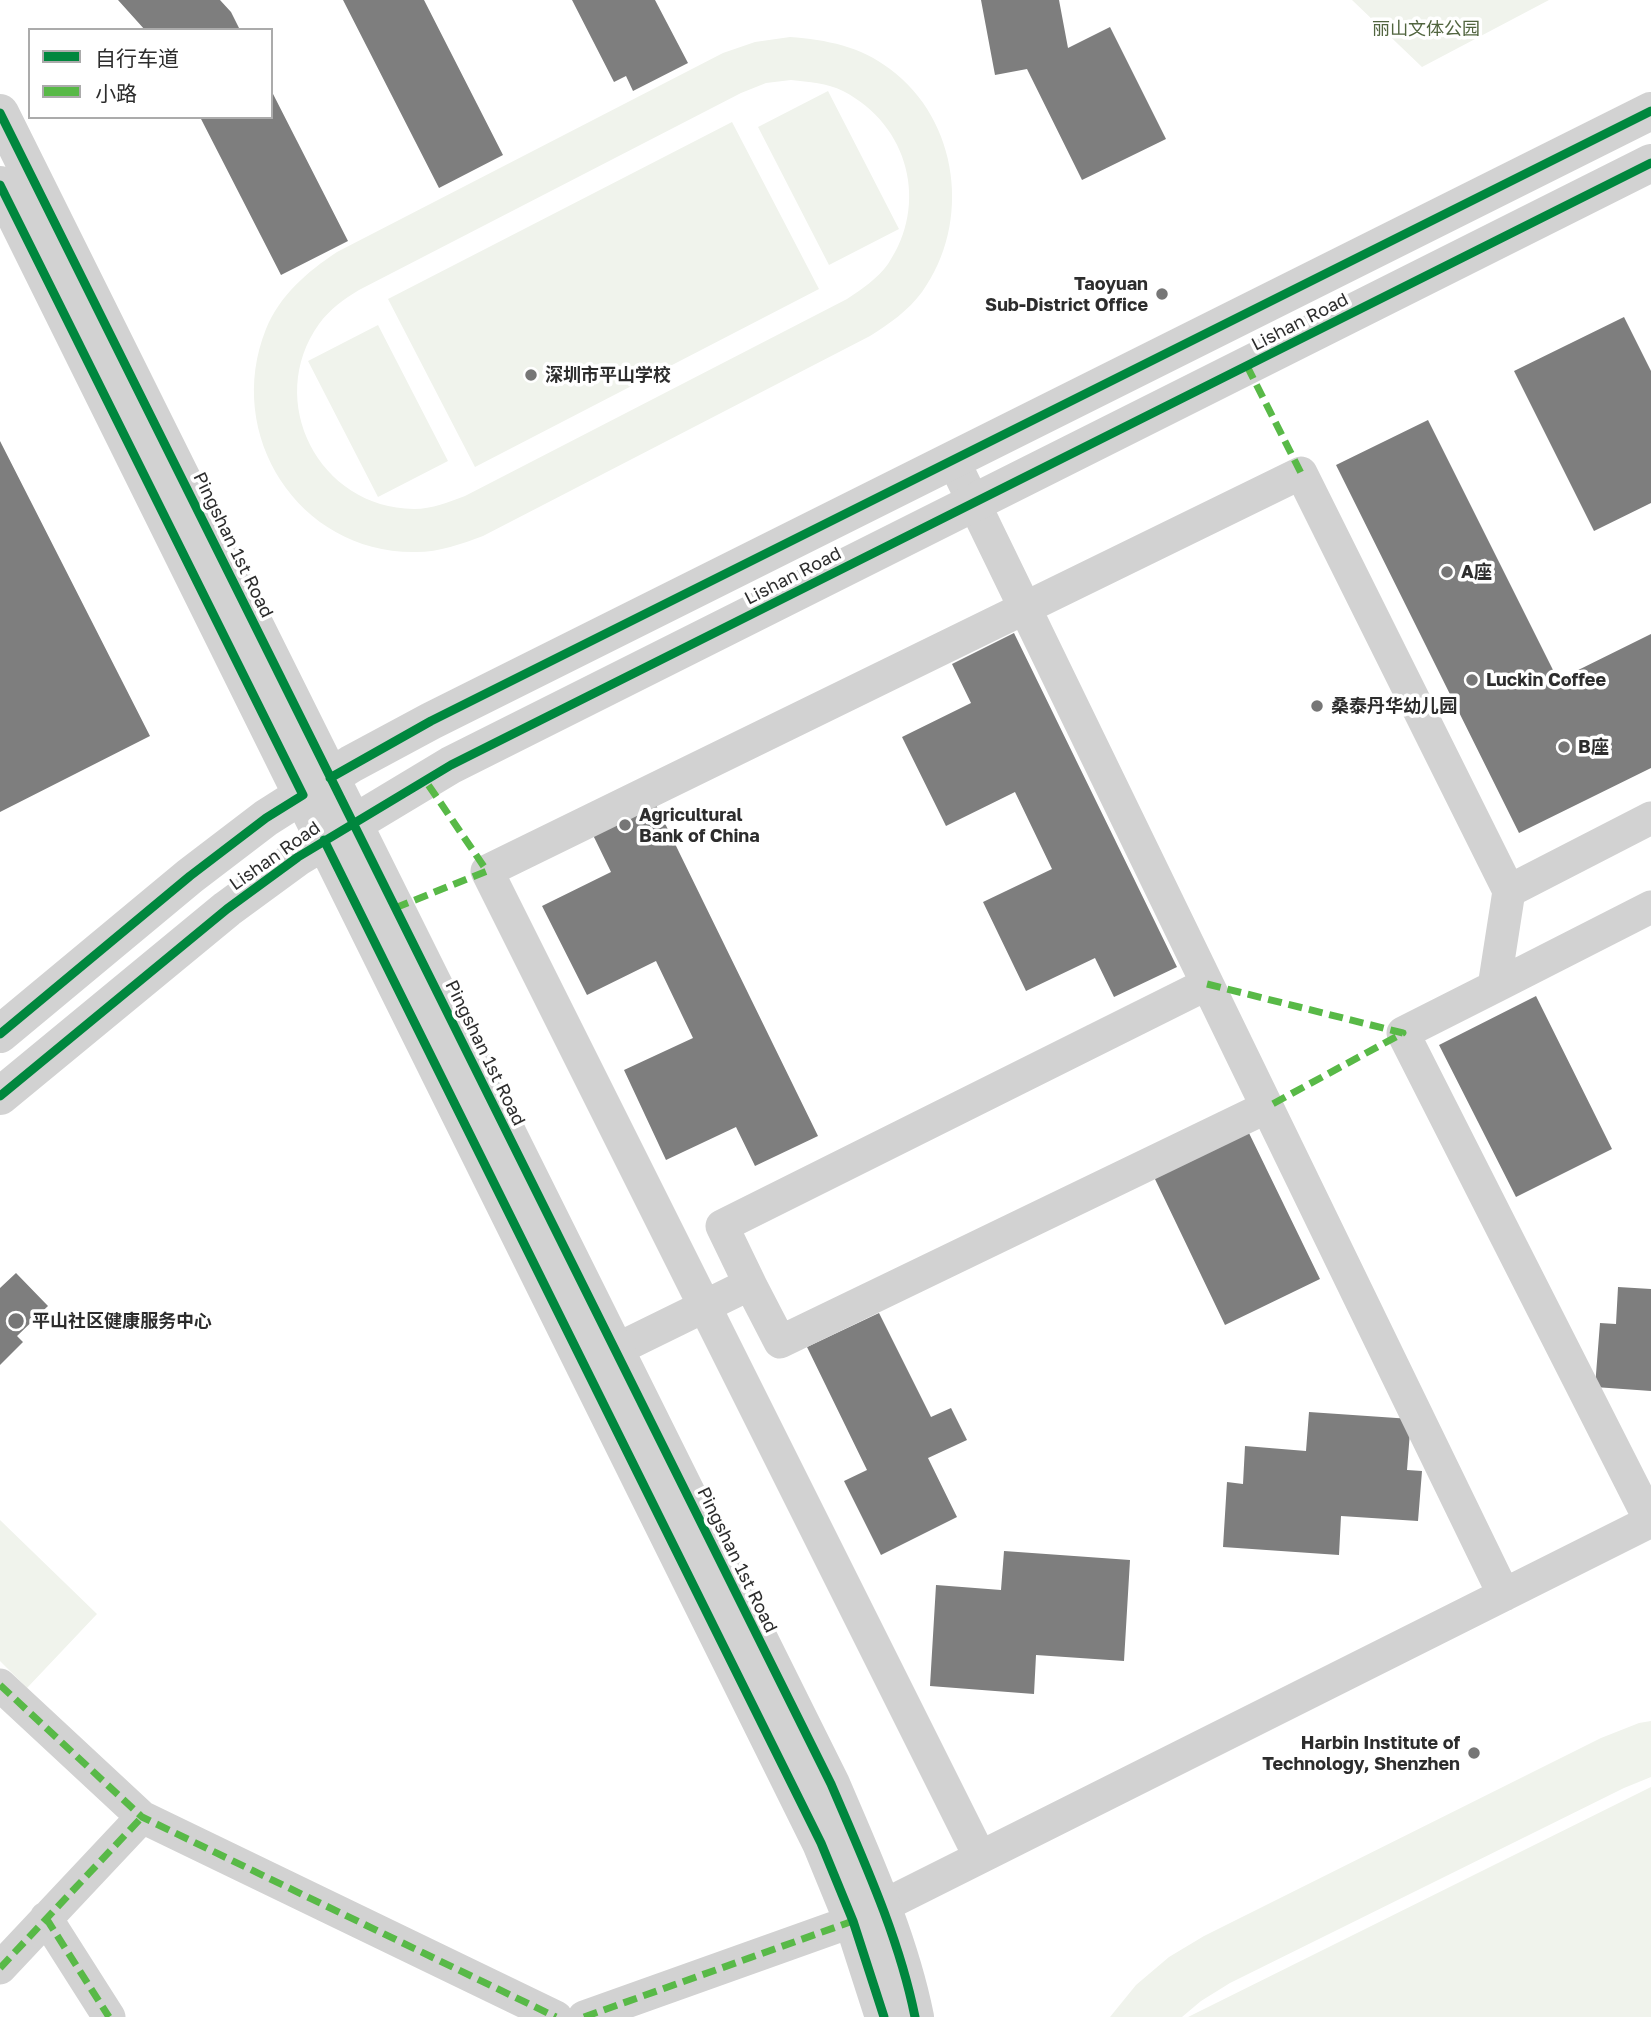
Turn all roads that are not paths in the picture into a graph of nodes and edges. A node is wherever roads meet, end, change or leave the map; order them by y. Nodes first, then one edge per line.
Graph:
1 (1651, 111) edge
2 (0, 113) edge
3 (1651, 163) edge
4 (0, 185) edge
5 (953, 460) junction
6 (974, 503) junction
7 (1025, 608) junction
8 (316, 787) junction
9 (1651, 818) edge
10 (339, 831) junction
11 (1509, 891) junction
12 (1651, 907) edge
13 (1207, 984) junction
14 (1494, 987) junction
15 (0, 1034) edge
16 (0, 1096) edge
17 (1267, 1107) junction
18 (750, 1284) junction
19 (705, 1307) junction
20 (600, 1358) junction
21 (1651, 1521) edge
22 (1504, 1595) junction
23 (0, 1685) edge
24 (142, 1817) junction
25 (980, 1857) junction
26 (867, 1914) junction
27 (46, 1918) junction
28 (0, 1968) edge
29 (108, 2017) edge
30 (556, 2017) edge
31 (584, 2017) edge
32 (884, 2017) edge
33 (915, 2017) edge

1 - 5 street, Lishan Road
2 - 8 street, Pingshan 1st Road
3 - 6 street, Lishan Road
4 - 8 street
5 - 6 street
5 - 8 street, Lishan Road
6 - 7 street
6 - 10 street, Lishan Road
7 - 11 street
7 - 13 street
7 - 19 street
8 - 10 street
8 - 15 street, Lishan Road
9 - 11 street
10 - 16 street, Lishan Road
10 - 20 street
11 - 14 street
12 - 14 street
13 - 17 street
13 - 18 street
14 - 21 street
17 - 18 street
17 - 22 street
18 - 19 street
19 - 20 street
19 - 25 street
20 - 26 street
21 - 22 street
22 - 25 street
23 - 24 street
24 - 27 street
24 - 30 street
25 - 26 street
26 - 31 street
26 - 32 street
26 - 33 street
27 - 28 street
27 - 29 street

